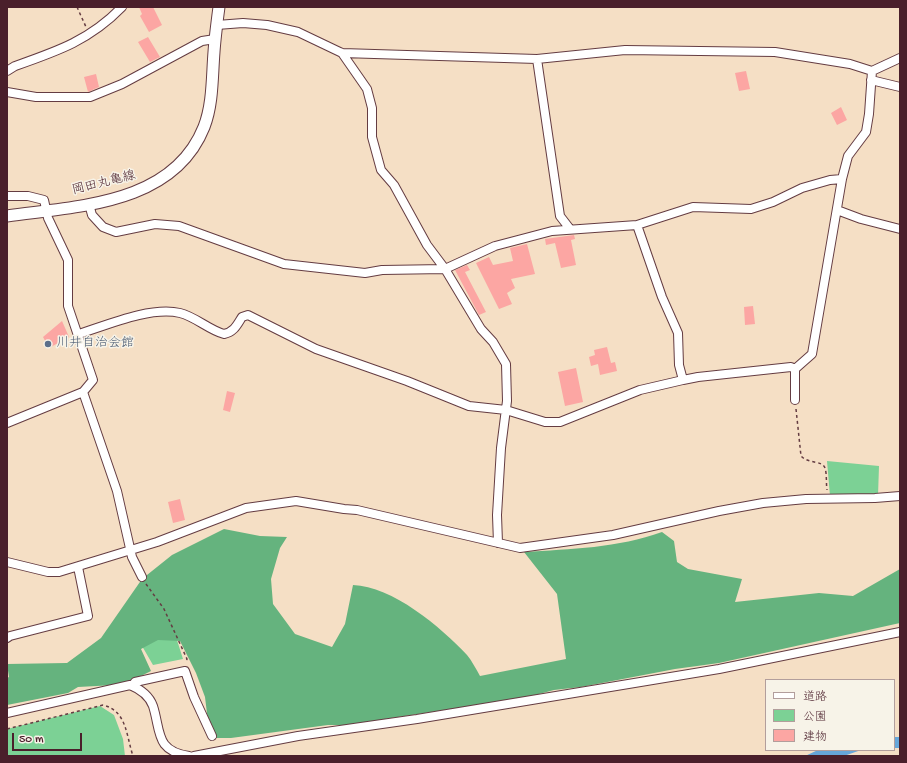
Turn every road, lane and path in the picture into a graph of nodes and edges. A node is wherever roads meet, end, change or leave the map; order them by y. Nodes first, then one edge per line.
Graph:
1 (77, 7) edge
2 (122, 7) edge
3 (219, 7) edge
4 (217, 25) junction
5 (90, 34) junction
6 (215, 39) junction
7 (342, 53) junction
8 (900, 58) edge
9 (537, 59) junction
10 (7, 71) edge
11 (872, 71) junction
12 (871, 80) junction
13 (900, 87) edge
14 (7, 92) edge
15 (842, 179) junction
16 (7, 196) edge
17 (88, 204) junction
18 (47, 210) junction
19 (837, 210) junction
20 (7, 216) edge
21 (637, 225) junction
22 (570, 228) junction
23 (900, 229) edge
24 (445, 269) junction
25 (79, 334) junction
26 (795, 369) junction
27 (683, 380) junction
28 (83, 392) junction
29 (795, 400) joint
30 (506, 410) junction
31 (7, 423) edge
32 (900, 496) edge
33 (827, 498) junction
34 (498, 543) junction
35 (130, 549) junction
36 (7, 562) edge
37 (78, 567) junction
38 (142, 577) joint
39 (900, 632) edge
40 (7, 638) edge
41 (187, 659) dead end
42 (132, 686) junction
43 (7, 713) edge
44 (7, 729) edge
45 (212, 736) dead end
46 (133, 756) edge
47 (189, 756) edge
48 (194, 756) edge

1 - 5 path
2 - 5 street
3 - 4 main road, 岡田丸亀線
4 - 6 main road, 岡田丸亀線
4 - 7 street
5 - 10 street
6 - 14 street
6 - 17 main road, 岡田丸亀線
7 - 9 street
7 - 24 street
8 - 11 street
9 - 11 street
9 - 22 street
11 - 12 street
12 - 13 street
12 - 15 street
15 - 19 street
15 - 21 street
16 - 18 street
17 - 18 main road, 岡田丸亀線
17 - 24 street
18 - 20 main road, 岡田丸亀線
18 - 25 street
19 - 23 street
19 - 26 street
21 - 22 street
21 - 27 street
22 - 24 street
24 - 30 street
25 - 28 street
25 - 30 street
26 - 27 street
26 - 29 street
27 - 30 street
28 - 31 street
28 - 35 street
29 - 33 path
30 - 34 street
32 - 33 street
33 - 34 street
34 - 35 street
35 - 37 street
35 - 38 street
36 - 37 street
37 - 40 street
38 - 41 path
39 - 48 street
42 - 43 street
42 - 45 street
42 - 47 street
44 - 46 path

